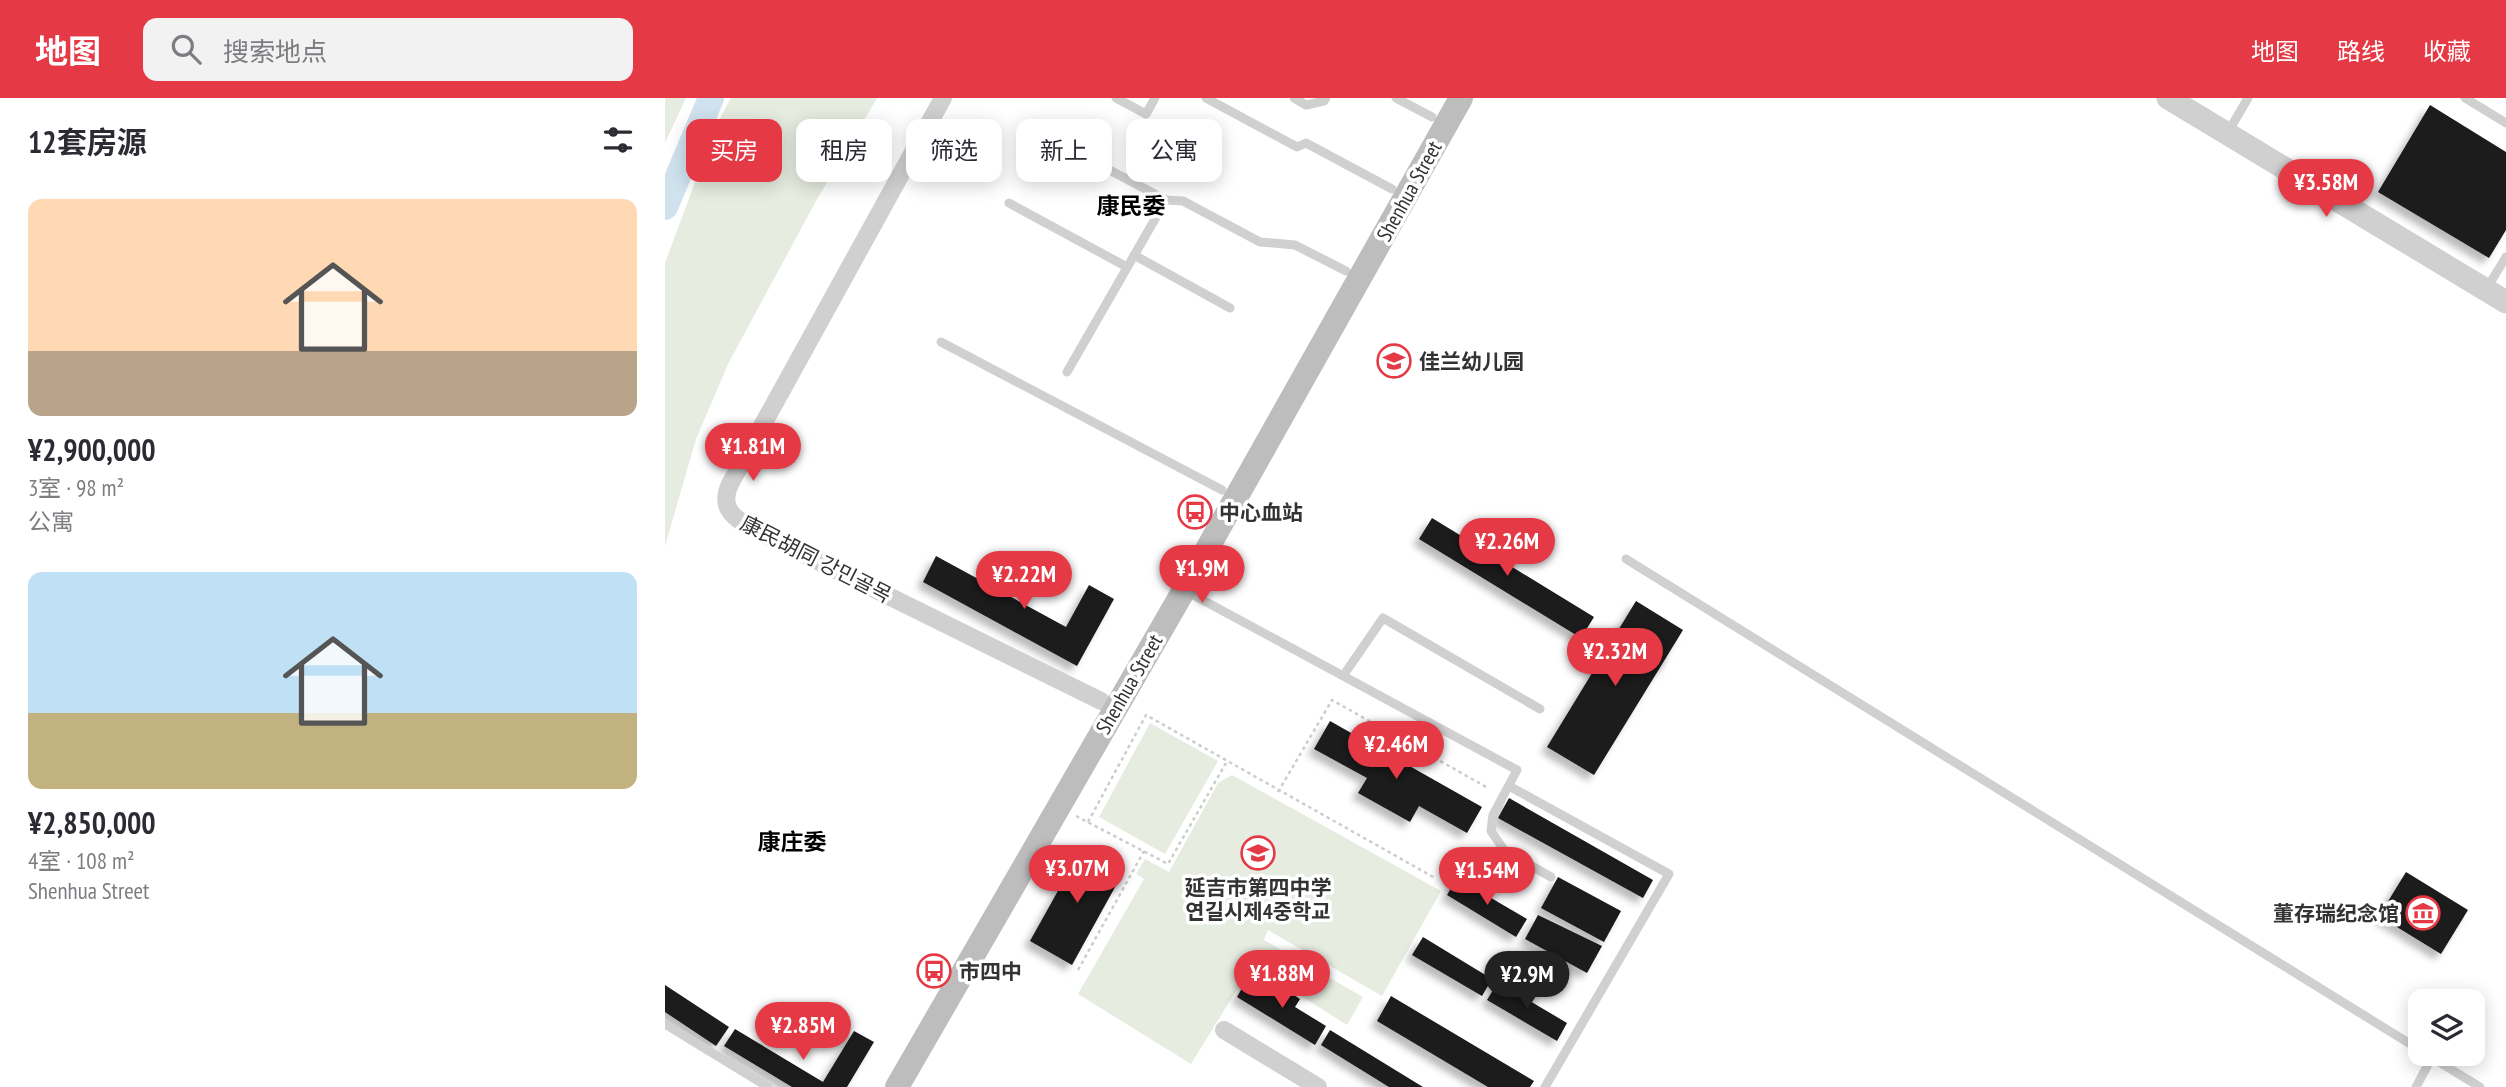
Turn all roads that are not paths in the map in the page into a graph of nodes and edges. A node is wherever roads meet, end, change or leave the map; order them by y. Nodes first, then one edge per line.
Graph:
1 (943, 98) edge
2 (1116, 98) edge
3 (1154, 98) edge
4 (1206, 98) edge
5 (1294, 98) edge
6 (1326, 98) edge
7 (1396, 98) edge
8 (1461, 98) edge
9 (2168, 98) edge
10 (2248, 98) edge
11 (2465, 98) edge
12 (1438, 108) edge
13 (2506, 123) edge
14 (2228, 134) junction
15 (1112, 172) edge
16 (1392, 189) junction
17 (1166, 201) junction
18 (1009, 203) dead end
19 (1134, 255) junction
20 (2506, 257) edge
21 (1127, 267) junction
22 (1346, 271) junction
23 (2485, 290) junction
24 (2506, 302) edge
25 (1230, 309) dead end
26 (941, 342) dead end
27 (1067, 372) dead end
28 (1222, 490) junction
29 (1626, 559) dead end
30 (1184, 590) junction
31 (1343, 676) junction
32 (1101, 701) junction
33 (1540, 709) dead end
34 (1509, 786) junction
35 (1551, 877) dead end
36 (665, 1024) edge
37 (1224, 1030) dead end
38 (2408, 1043) edge
39 (2425, 1066) edge
40 (2447, 1066) edge
41 (768, 1087) edge
42 (880, 1087) edge
43 (898, 1087) edge
44 (1318, 1087) edge
45 (1545, 1087) edge
46 (2416, 1087) edge
47 (2480, 1087) edge

1 - 32 street, 康民胡同 강민골목
2 - 3 lane
4 - 16 lane
5 - 6 lane
7 - 12 lane
8 - 30 main road, Shenhua Street
9 - 14 street
10 - 14 lane
11 - 13 lane
12 - 16 main road, Shenhua Street
14 - 23 street
15 - 17 lane
16 - 22 main road, Shenhua Street
17 - 19 lane
17 - 22 lane
18 - 21 lane
19 - 21 lane
19 - 25 lane
20 - 23 lane
21 - 27 lane
22 - 28 main road, Shenhua Street
23 - 24 street
26 - 28 lane
28 - 32 main road, Shenhua Street
29 - 38 lane
30 - 31 lane
30 - 43 main road, Shenhua Street
31 - 33 lane
31 - 34 lane
32 - 42 main road, Shenhua Street
34 - 35 lane
34 - 45 lane
36 - 41 lane
37 - 44 street
39 - 46 lane
40 - 47 lane

